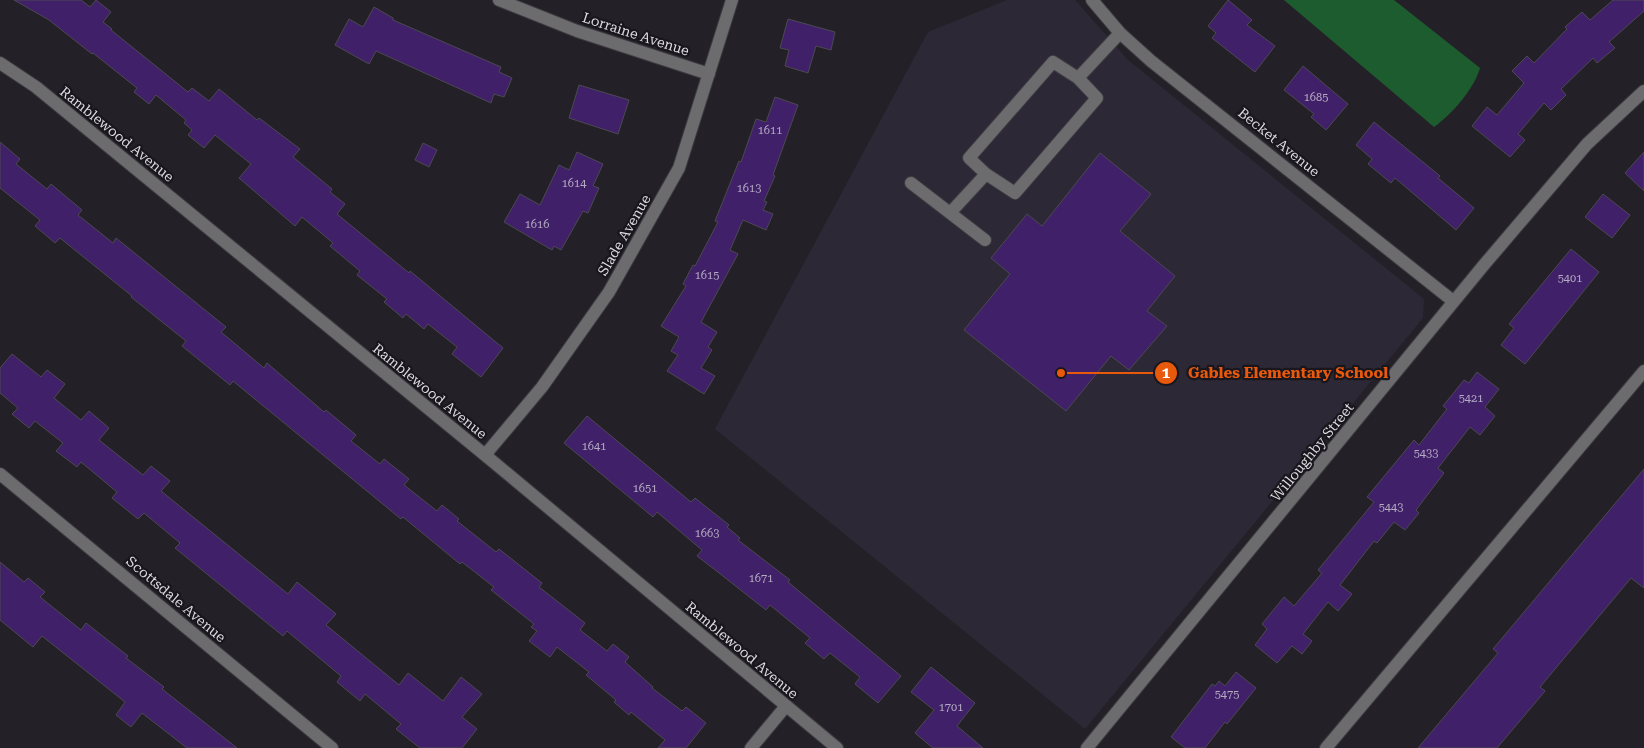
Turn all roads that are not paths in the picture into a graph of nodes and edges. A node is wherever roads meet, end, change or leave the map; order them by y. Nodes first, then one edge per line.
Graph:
1 (499, 0) edge
2 (732, 0) edge
3 (1092, 0) edge
4 (1120, 33) junction
5 (0, 63) edge
6 (708, 74) junction
7 (1078, 78) junction
8 (1644, 91) edge
9 (986, 174) junction
10 (912, 183) dead end
11 (950, 213) junction
12 (985, 240) dead end
13 (1453, 301) junction
14 (1644, 371) edge
15 (485, 455) junction
16 (0, 474) edge
17 (786, 706) junction
18 (332, 748) edge
19 (751, 748) edge
20 (837, 748) edge
21 (1087, 748) edge
22 (1326, 748) edge

1 - 6 street, Lorraine Avenue
2 - 6 street, Slade Avenue
3 - 4 street, Becket Avenue
4 - 7 street
4 - 13 street, Becket Avenue
5 - 15 street, Ramblewood Avenue
6 - 15 street, Slade Avenue
7 - 9 street
7 - 9 street
8 - 13 street, Willoughby Street
9 - 11 street
10 - 11 street
11 - 12 street
13 - 21 street, Willoughby Street
14 - 22 street
15 - 17 street, Ramblewood Avenue
16 - 18 street, Scottsdale Avenue
17 - 19 street
17 - 20 street, Ramblewood Avenue

